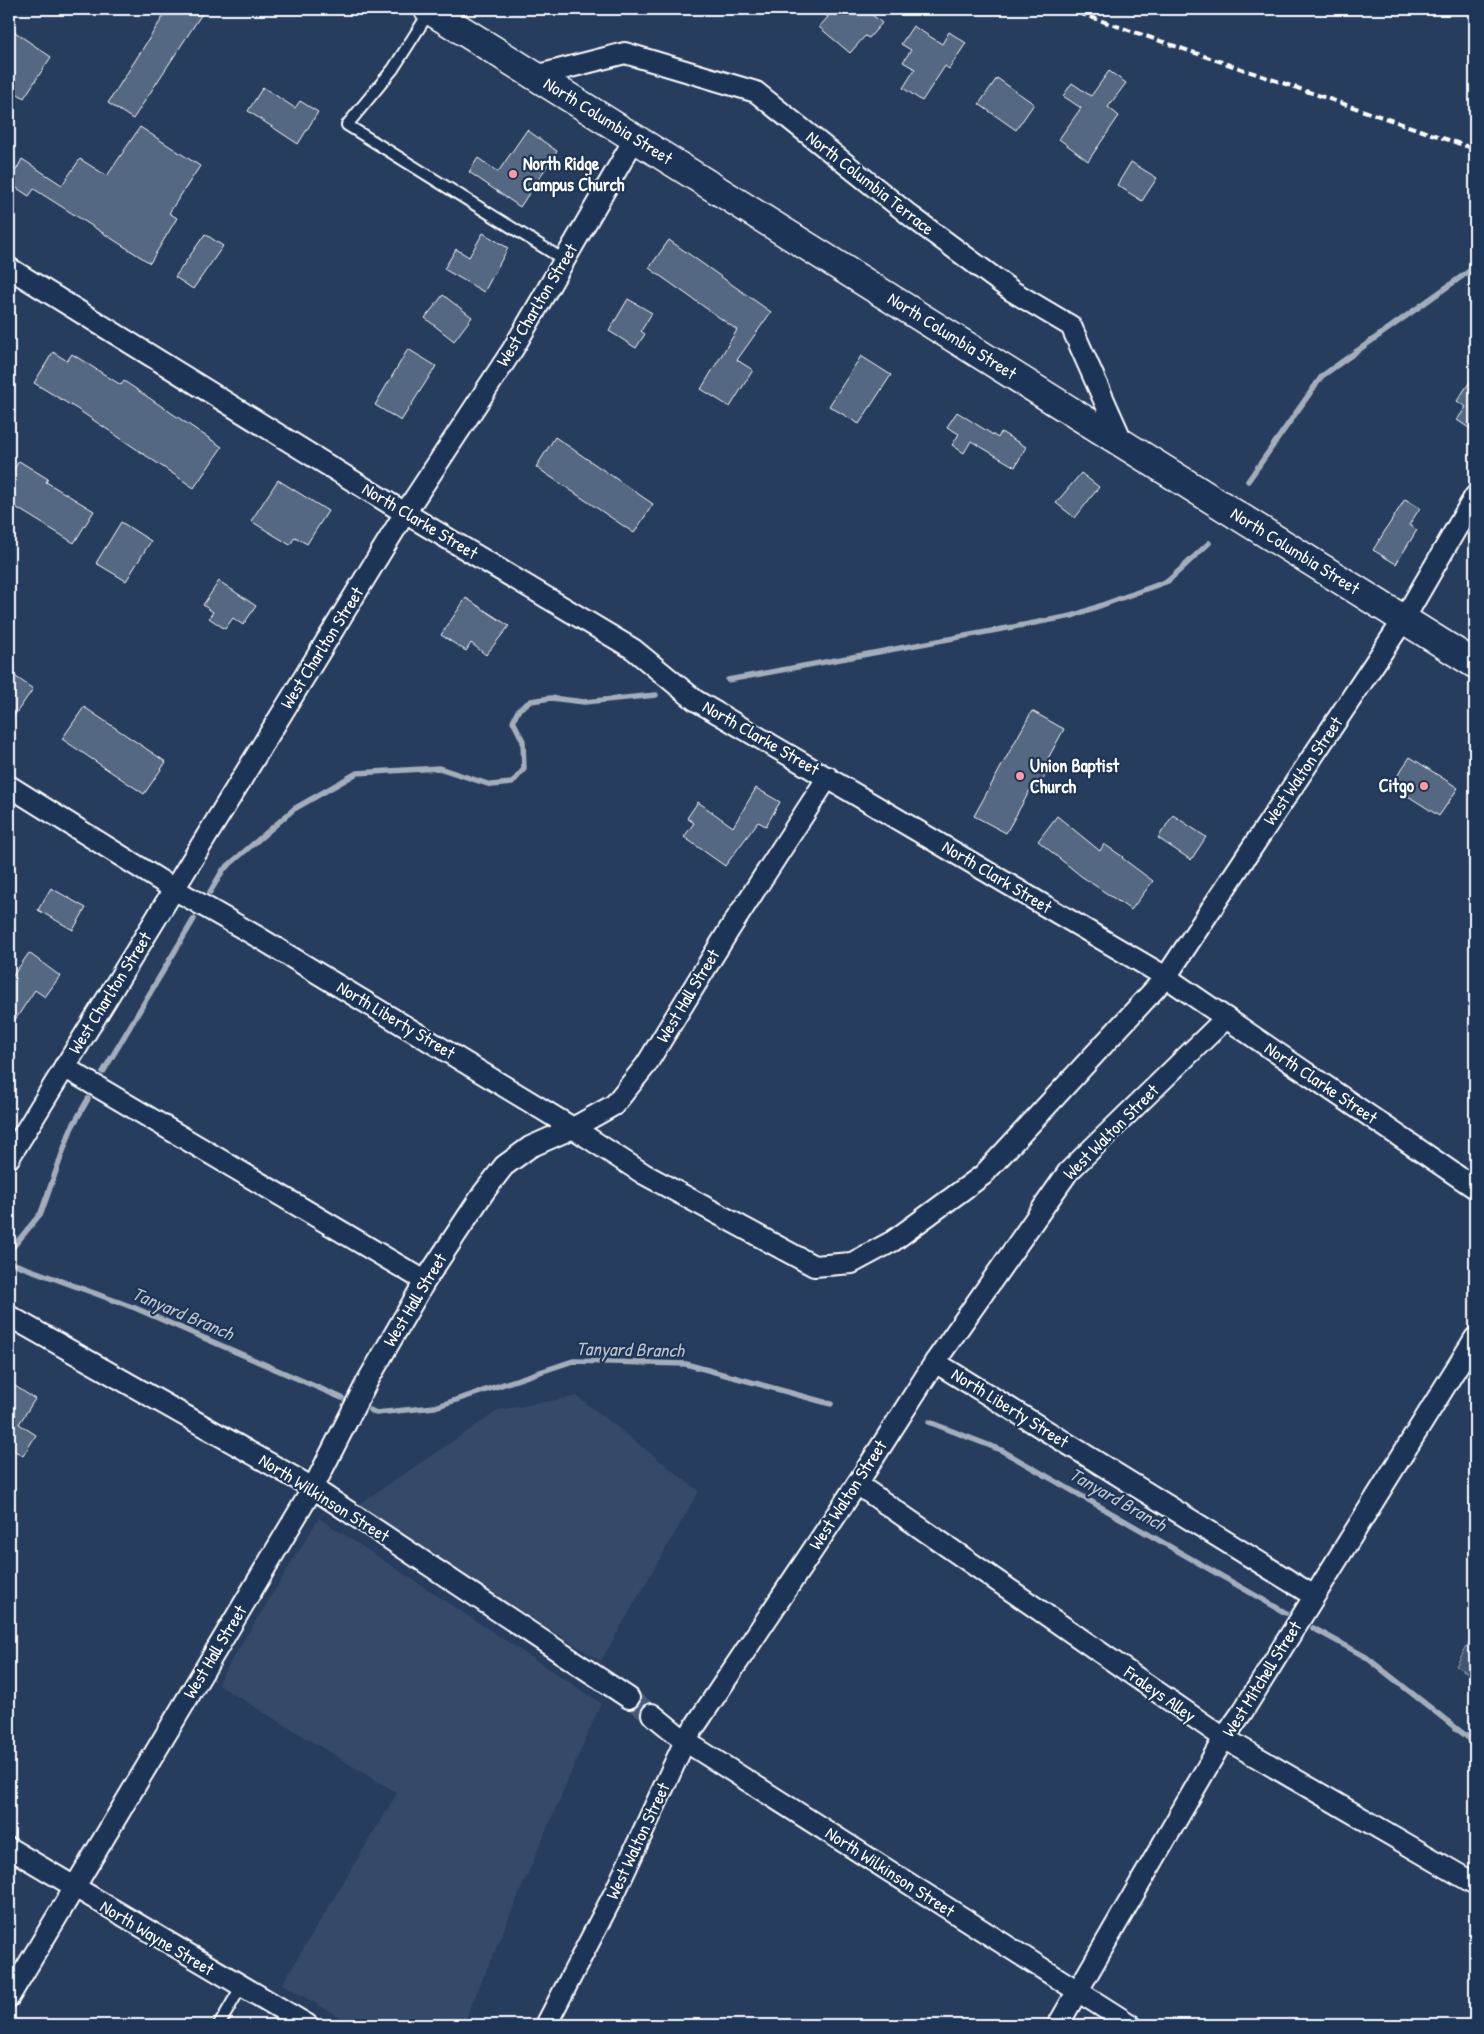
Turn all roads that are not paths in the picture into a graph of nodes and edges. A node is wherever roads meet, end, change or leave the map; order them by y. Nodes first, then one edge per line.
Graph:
1 (429, 9) edge
2 (536, 76) junction
3 (635, 138) junction
4 (564, 260) junction
5 (9, 268) edge
6 (1123, 443) junction
7 (1475, 496) edge
8 (405, 513) junction
9 (1404, 619) junction
10 (1475, 664) edge
11 (828, 777) junction
12 (9, 786) edge
13 (174, 890) junction
14 (1166, 977) junction
15 (1226, 1018) junction
16 (64, 1067) junction
17 (573, 1128) junction
18 (9, 1158) edge
19 (1475, 1188) edge
20 (786, 1252) joint
21 (425, 1281) junction
22 (9, 1316) edge
23 (1475, 1338) edge
24 (935, 1362) junction
25 (857, 1484) junction
26 (313, 1488) junction
27 (1314, 1596) junction
28 (629, 1698) tunnel mouth
29 (652, 1714) tunnel mouth
30 (1224, 1738) junction
31 (685, 1741) junction
32 (9, 1848) edge
33 (1475, 1884) edge
34 (74, 1888) junction
35 (240, 1987) junction
36 (1079, 1992) junction
37 (9, 1997) edge
38 (219, 2025) edge
39 (308, 2025) edge
40 (546, 2025) edge
41 (1058, 2025) edge
42 (1131, 2025) edge

1 - 2 main road, North Columbia Street
1 - 4 lane
2 - 3 main road, North Columbia Street
2 - 6 street, North Columbia Terrace
3 - 4 street, West Charlton Street
3 - 6 main road, North Columbia Street
4 - 8 street, West Charlton Street
5 - 8 street, North Clarke Street
6 - 9 main road, North Columbia Street
7 - 9 street, West Walton Street
8 - 11 street, North Clarke Street
8 - 13 street, West Charlton Street
9 - 10 main road, North Columbia Street
9 - 14 street, West Walton Street
11 - 14 street, North Clark Street
11 - 17 street, West Hall Street
12 - 13 street, North Liberty Street
13 - 16 street, West Charlton Street
13 - 17 street, North Liberty Street
14 - 15 street, North Clarke Street
14 - 20 street, West Walton Street
15 - 19 street, North Clarke Street
15 - 24 street, West Walton Street
16 - 18 street, West Charlton Street
16 - 21 street
17 - 20 street, North Liberty Street
17 - 21 street, West Hall Street
21 - 26 street, West Hall Street
22 - 26 street, North Wilkinson Street
23 - 27 street, West Mitchell Street
24 - 25 street, West Walton Street
24 - 27 street, North Liberty Street
25 - 30 street, Fraleys Alley
25 - 31 street, West Walton Street
26 - 28 street, North Wilkinson Street
26 - 34 street, West Hall Street
27 - 30 street, West Mitchell Street
29 - 31 street, North Wilkinson Street
30 - 33 street, Fraleys Alley
30 - 36 street, West Mitchell Street
31 - 36 street, North Wilkinson Street
31 - 40 street, West Walton Street
32 - 34 street, North Wayne Street
34 - 35 street, North Wayne Street
34 - 37 street, West Hall Street
35 - 38 lane
35 - 39 street, North Wayne Street
36 - 41 street, West Mitchell Street
36 - 42 street, North Wilkinson Street

